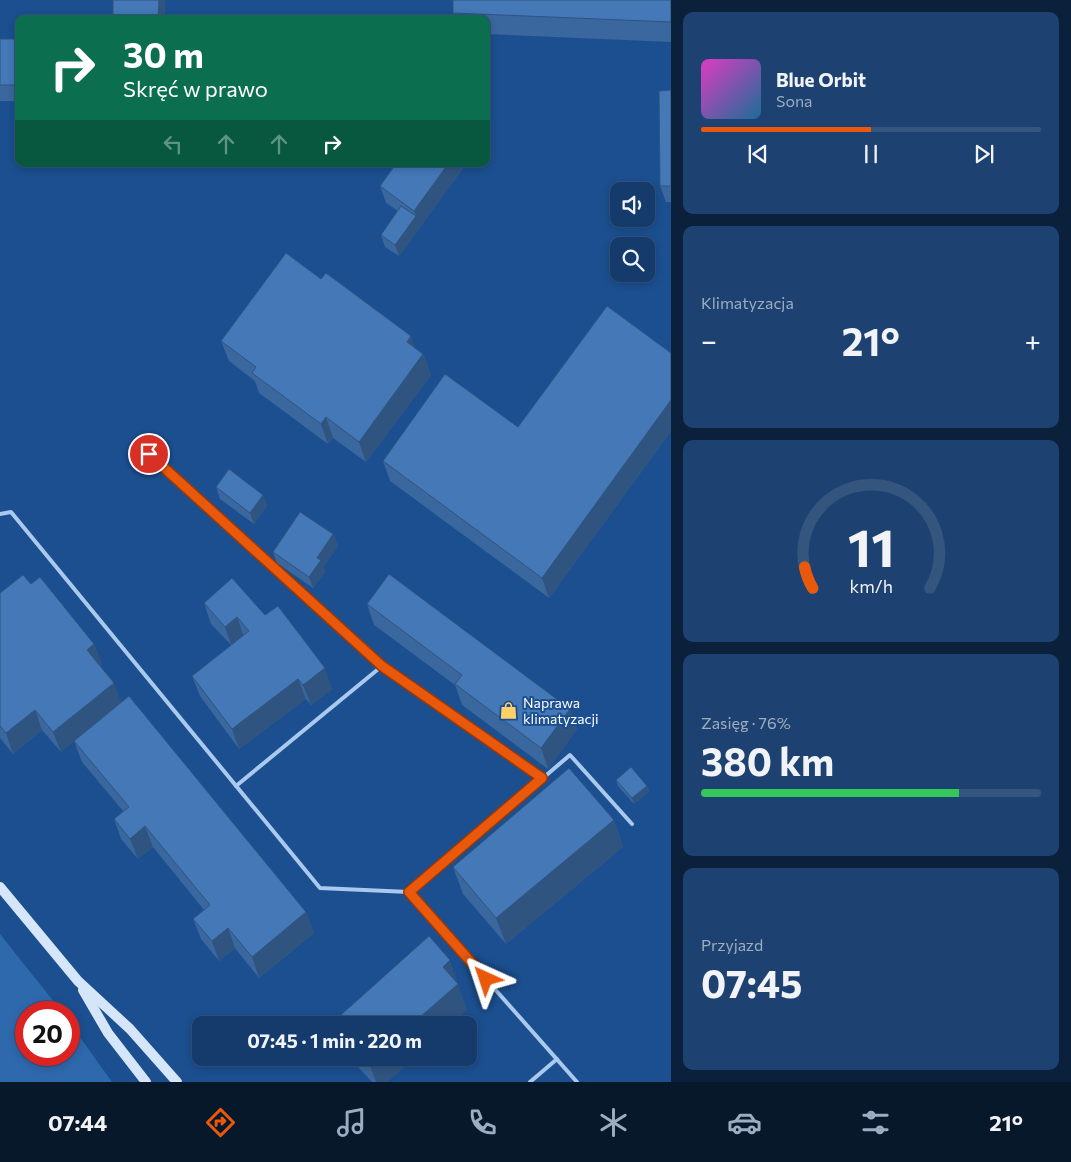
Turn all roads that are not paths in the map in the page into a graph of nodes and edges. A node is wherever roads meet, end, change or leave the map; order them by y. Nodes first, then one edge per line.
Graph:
1 (149, 454) dead end
2 (0, 514) edge
3 (382, 666) junction
4 (542, 778) junction
5 (236, 786) junction
6 (632, 824) dead end
7 (0, 887) edge
8 (409, 892) junction
9 (78, 982) junction
10 (557, 1059) junction
11 (146, 1082) edge
12 (177, 1082) edge
13 (530, 1082) edge
14 (577, 1082) edge

1 - 3 lane
2 - 5 lane
3 - 4 lane
3 - 5 lane
4 - 6 lane
4 - 8 lane
5 - 8 lane
7 - 9 main road
8 - 10 lane
9 - 11 main road
9 - 12 main road
10 - 13 lane
10 - 14 lane

